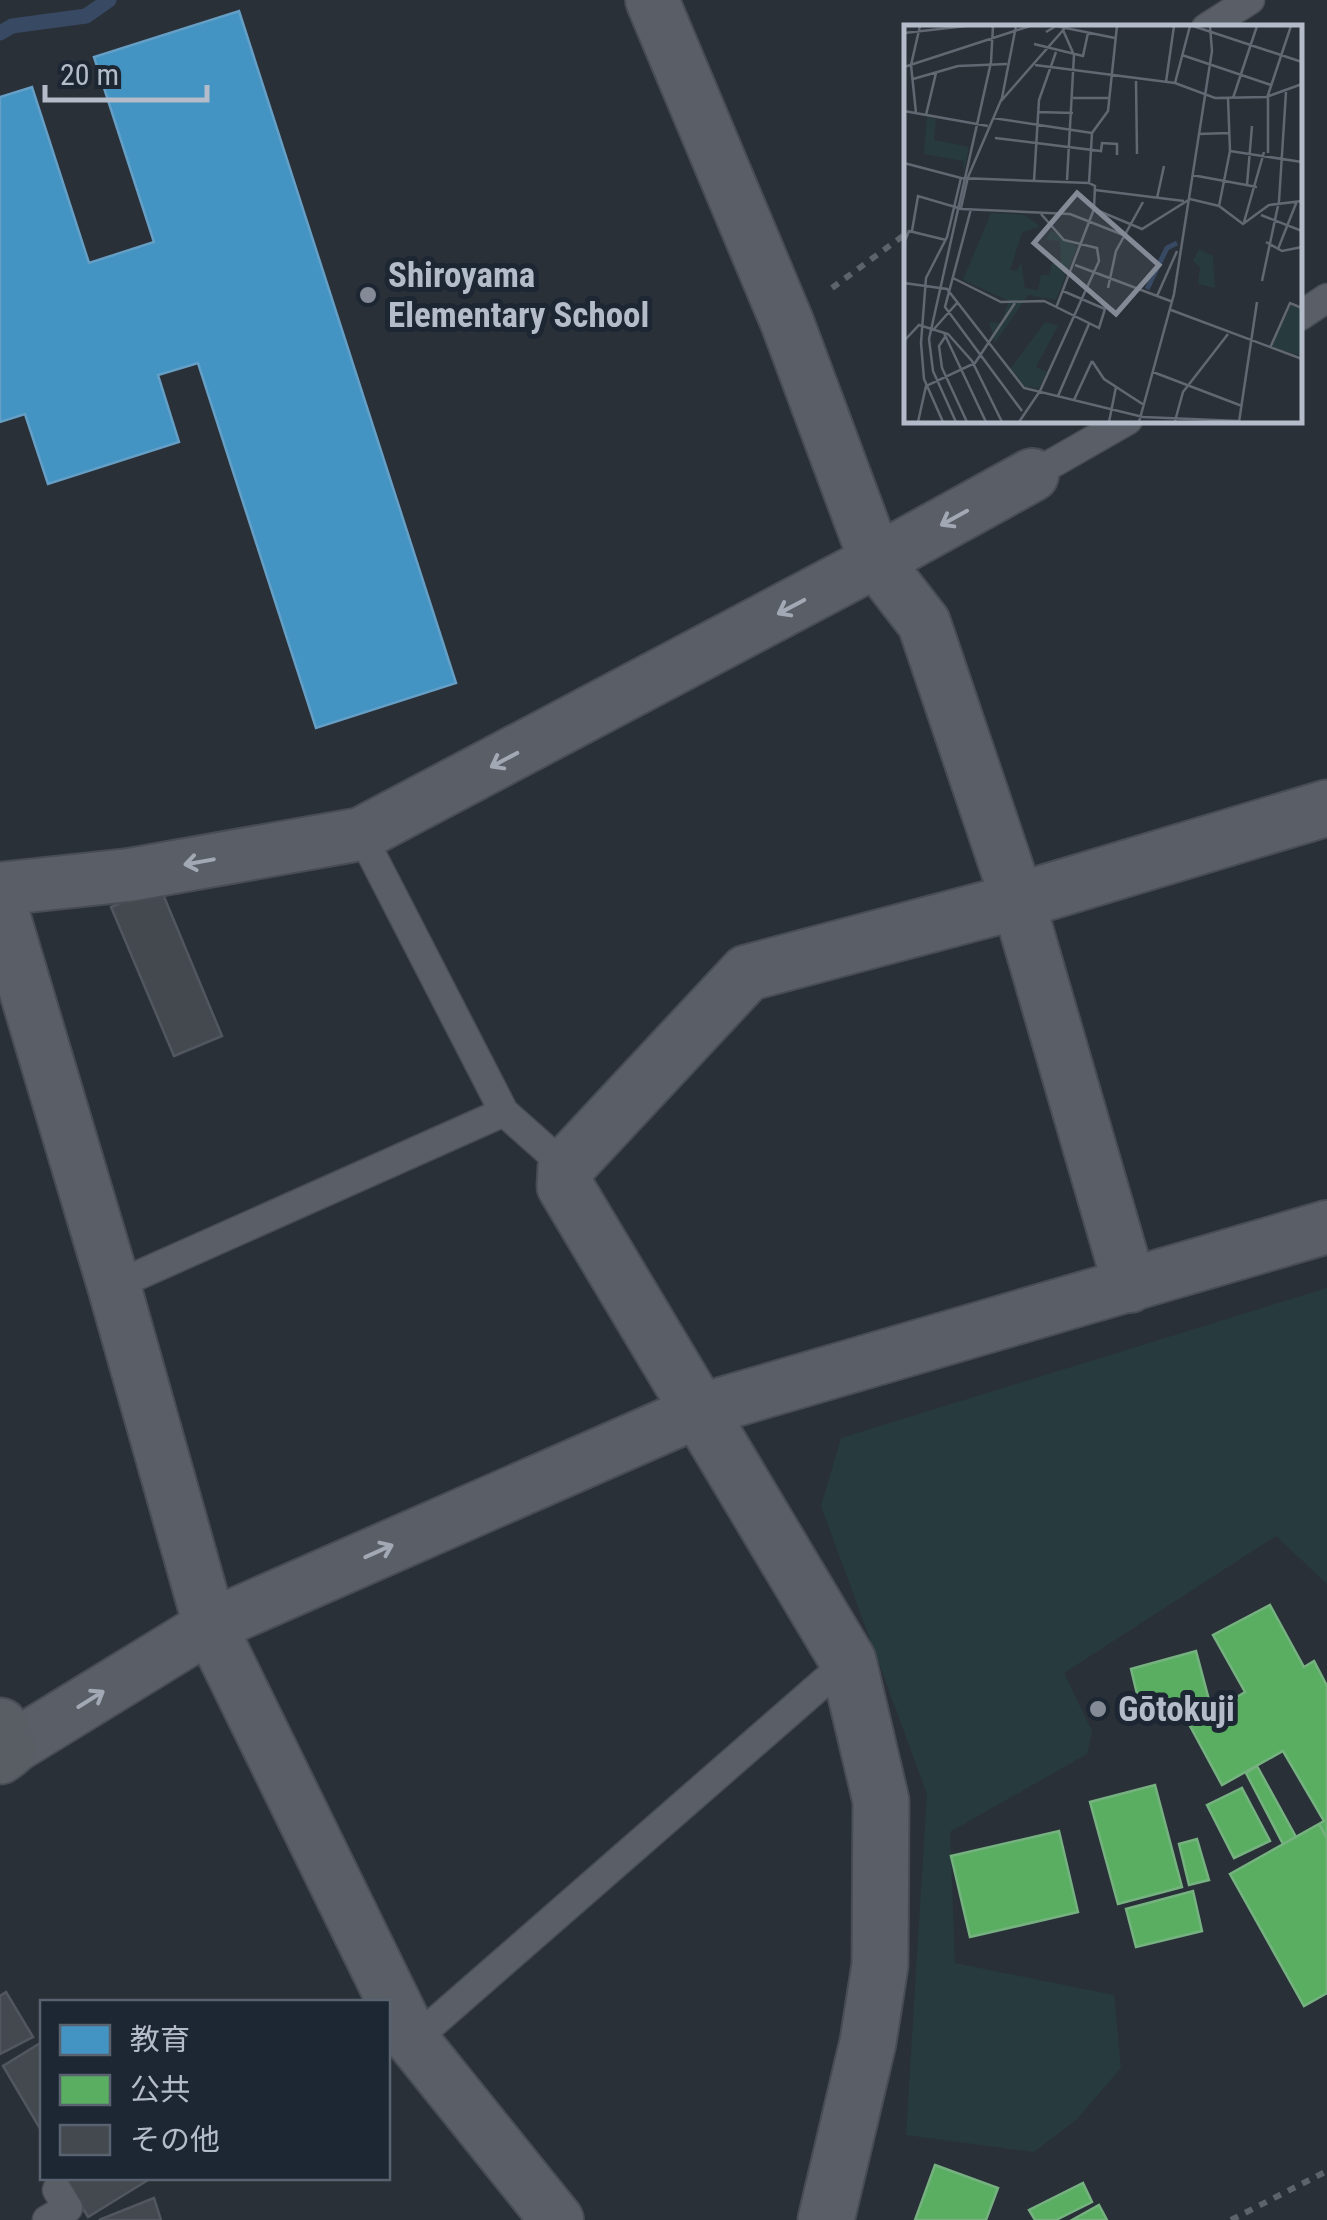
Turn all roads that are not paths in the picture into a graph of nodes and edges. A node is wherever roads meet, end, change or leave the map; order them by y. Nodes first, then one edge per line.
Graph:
1 (652, 0) edge
2 (1250, 0) edge
3 (1211, 25) edge
4 (1327, 298) edge
5 (1302, 315) edge
6 (1124, 422) edge
7 (1032, 474) joint
8 (876, 561) junction
9 (1327, 808) edge
10 (361, 834) junction
11 (0, 889) edge
12 (1018, 902) junction
13 (0, 904) edge
14 (504, 1112) junction
15 (566, 1167) junction
16 (1327, 1227) edge
17 (114, 1286) junction
18 (1130, 1286) junction
19 (701, 1410) junction
20 (210, 1626) junction
21 (848, 1661) junction
22 (3, 1744) edge
23 (412, 2041) junction
24 (58, 2190) dead end
25 (47, 2220) edge
26 (557, 2220) edge
27 (826, 2220) edge

1 - 8 street
2 - 3 lane
4 - 5 lane
6 - 7 lane
7 -> 8 street
8 -> 10 street
8 - 12 street
9 - 12 street
10 -> 11 street
10 - 14 lane
12 - 15 street
12 - 18 street
13 - 17 street
14 - 15 lane
14 - 17 lane
15 - 19 street
16 - 18 street
17 - 20 street
18 - 19 street
20 -> 19 street
19 - 21 street
22 -> 20 street
20 - 23 street
21 - 23 lane
21 - 27 street
23 - 26 street
24 - 25 lane

